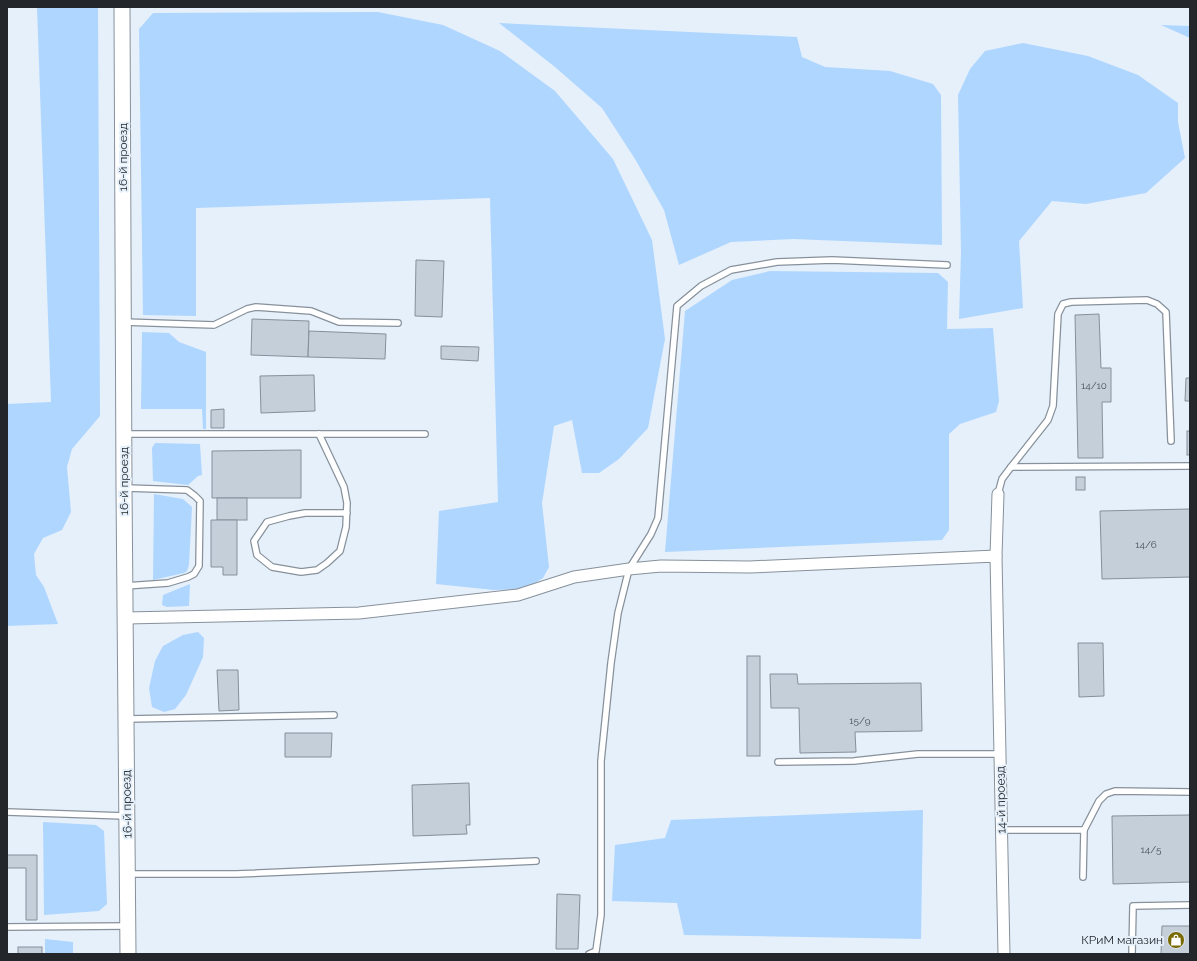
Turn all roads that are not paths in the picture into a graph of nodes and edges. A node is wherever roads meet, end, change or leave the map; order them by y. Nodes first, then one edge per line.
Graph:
1 (122, 7) edge
2 (947, 265) dead end
3 (123, 322) junction
4 (398, 323) dead end
5 (124, 434) junction
6 (319, 434) junction
7 (425, 434) dead end
8 (1171, 441) dead end
9 (1190, 466) edge
10 (1010, 467) junction
11 (124, 488) junction
12 (998, 494) joint
13 (347, 514) junction
14 (996, 556) junction
15 (629, 569) junction
16 (125, 586) junction
17 (126, 618) junction
18 (334, 715) dead end
19 (126, 719) junction
20 (1000, 754) junction
21 (778, 762) dead end
22 (1190, 792) edge
23 (7, 812) edge
24 (127, 816) junction
25 (1002, 830) junction
26 (1084, 830) junction
27 (536, 861) dead end
28 (128, 874) junction
29 (1083, 877) dead end
30 (1190, 905) edge
31 (128, 926) junction
32 (7, 927) edge
33 (128, 954) edge
34 (589, 954) edge
35 (1004, 954) edge
36 (1132, 954) edge

1 - 3 street, 16-й проезд
2 - 15 lane
3 - 4 lane
3 - 5 street, 16-й проезд
5 - 6 lane
5 - 11 street, 16-й проезд
6 - 7 lane
6 - 13 lane
8 - 10 lane
9 - 10 lane
10 - 12 lane
11 - 16 street, 16-й проезд
11 - 16 lane
12 - 14 street, 14-й проезд
13 - 13 lane
14 - 15 street
14 - 20 street, 14-й проезд
15 - 17 street
15 - 34 lane
16 - 17 street, 16-й проезд
17 - 19 street, 16-й проезд
18 - 19 lane
19 - 24 street, 16-й проезд
20 - 21 lane
20 - 25 street, 14-й проезд
22 - 26 lane
23 - 24 lane
24 - 28 street, 16-й проезд
25 - 26 lane
25 - 35 street, 14-й проезд
26 - 29 lane
27 - 28 lane
28 - 31 street, 16-й проезд
30 - 36 lane
31 - 32 lane
31 - 33 street, 16-й проезд

